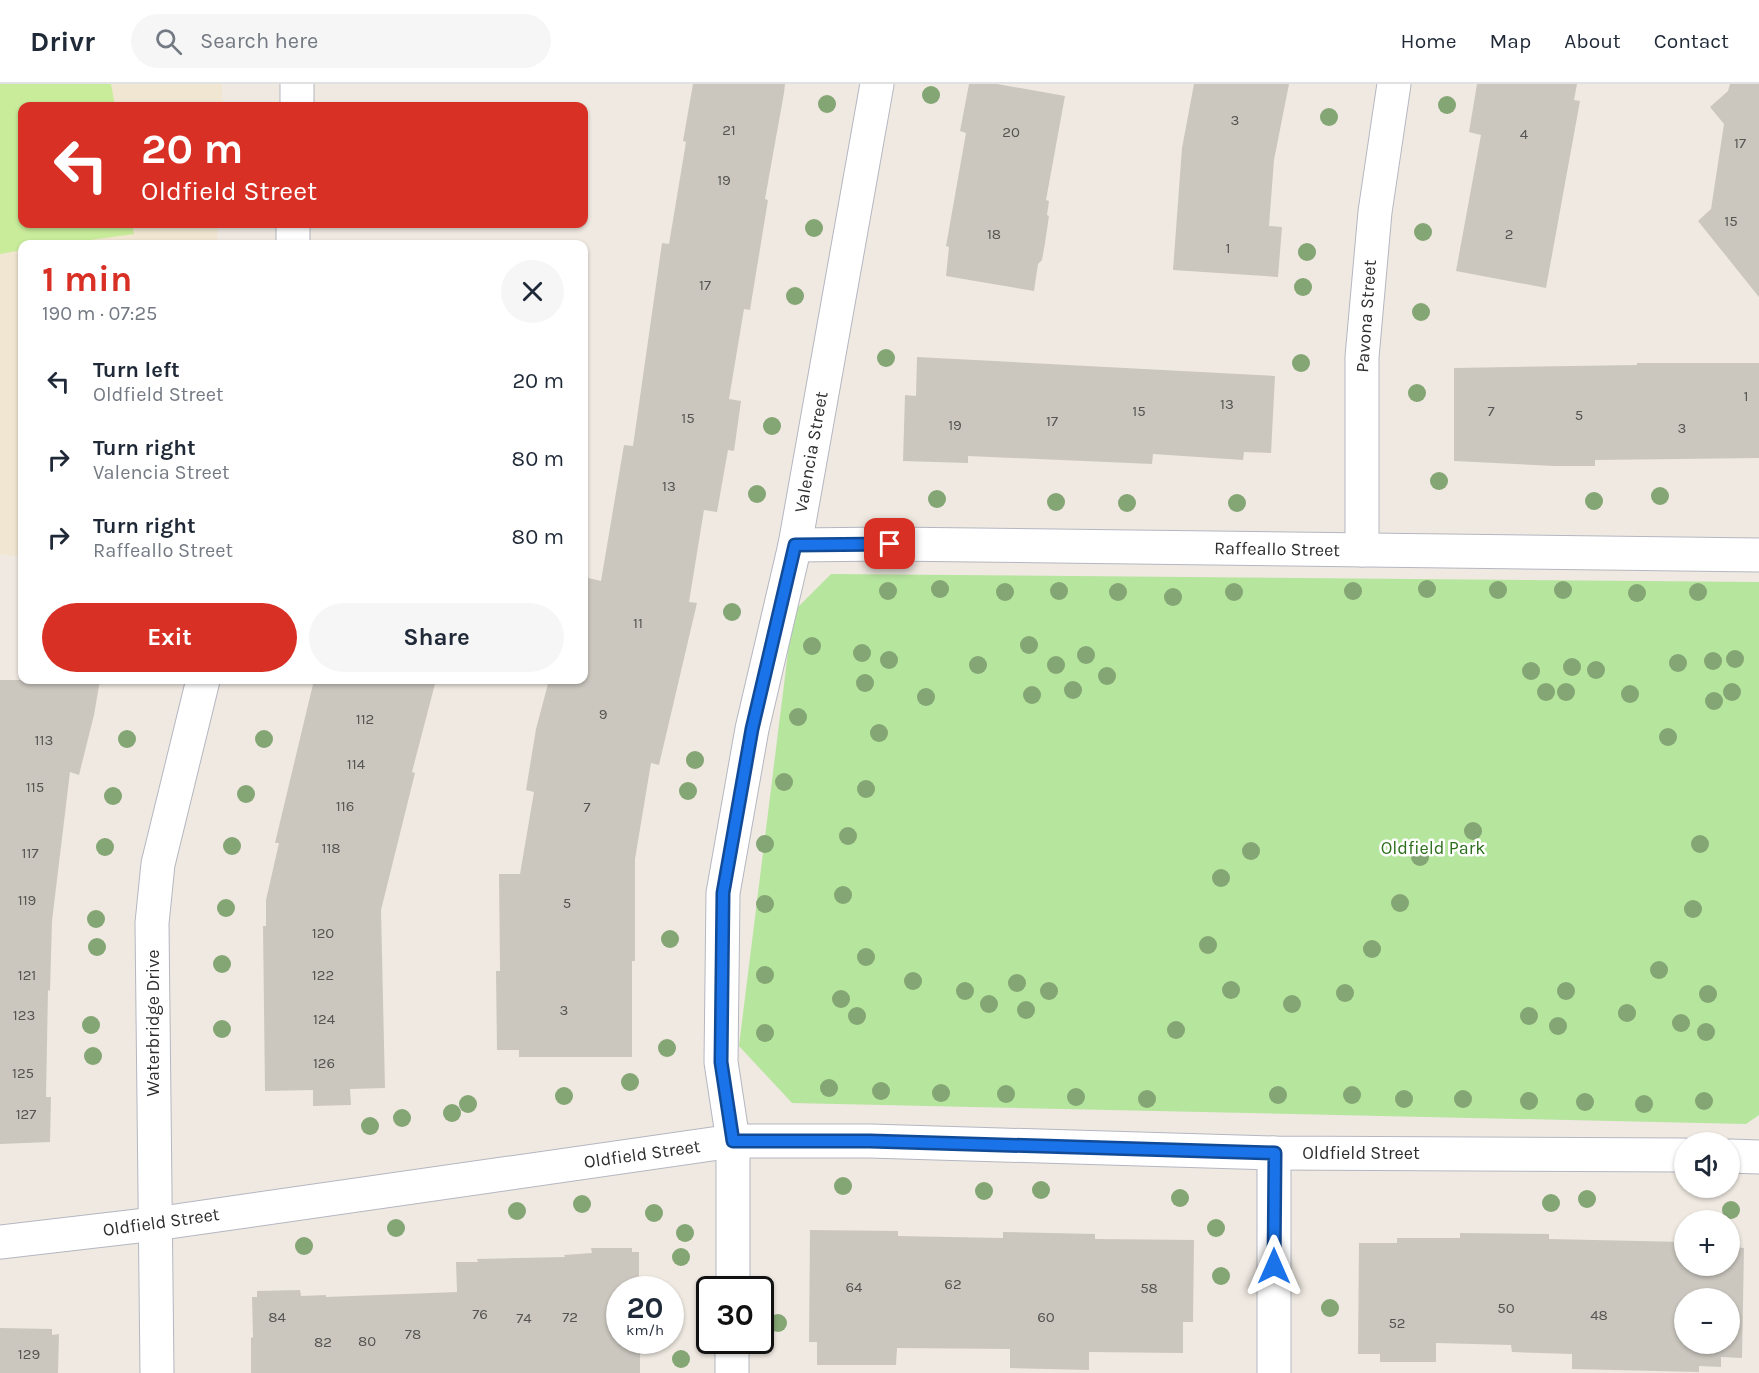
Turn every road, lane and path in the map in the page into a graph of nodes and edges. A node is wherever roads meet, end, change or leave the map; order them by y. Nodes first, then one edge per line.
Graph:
1 (297, 84) edge
2 (877, 84) edge
3 (1394, 84) edge
4 (297, 102) edge
5 (795, 545) junction
6 (1362, 550) junction
7 (1759, 555) edge
8 (202, 684) edge
9 (733, 1141) junction
10 (1275, 1153) junction
11 (1674, 1155) edge
12 (1740, 1156) edge
13 (1759, 1157) edge
14 (155, 1224) junction
15 (0, 1242) edge
16 (733, 1276) edge
17 (732, 1354) edge
18 (157, 1373) edge
19 (732, 1373) edge
20 (1274, 1373) edge

1 - 4 street
2 - 5 street, Valencia Street
3 - 6 street, Pavona Street
5 - 6 street, Raffeallo Street
5 - 9 street, Valencia Street
6 - 7 street, Raffeallo Street
8 - 14 street, Waterbridge Drive
9 - 10 street, Oldfield Street
9 - 14 street, Oldfield Street
9 - 16 street, Valencia Street
10 - 11 street, Oldfield Street
10 - 20 street
12 - 13 street
14 - 15 street, Oldfield Street
14 - 18 street, Waterbridge Drive
17 - 19 street

